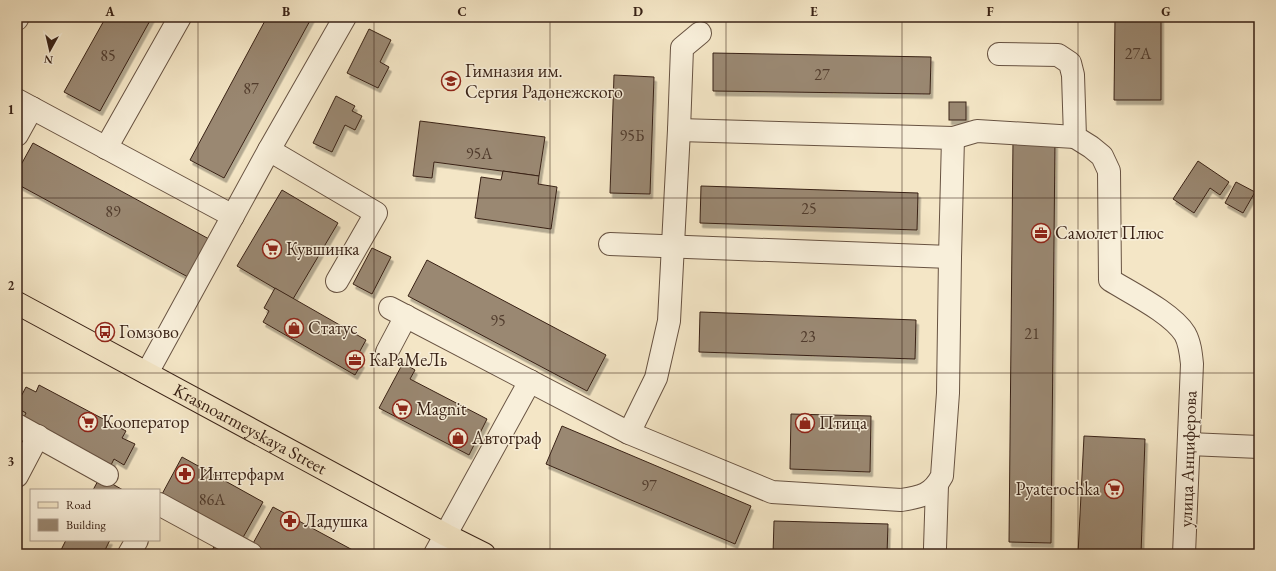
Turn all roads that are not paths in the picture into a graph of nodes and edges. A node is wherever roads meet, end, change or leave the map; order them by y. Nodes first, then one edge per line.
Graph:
1 (180, 17) edge
2 (345, 17) edge
3 (700, 33) dead end
4 (999, 54) dead end
5 (24, 104) edge
6 (680, 130) junction
7 (17, 135) edge
8 (1075, 137) junction
9 (953, 138) junction
10 (106, 148) junction
11 (269, 150) junction
12 (233, 216) junction
13 (610, 244) dead end
14 (673, 246) junction
15 (950, 257) junction
16 (337, 281) dead end
17 (17, 302) edge
18 (386, 352) dead end
19 (147, 373) junction
20 (530, 382) junction
21 (17, 425) edge
22 (629, 434) junction
23 (38, 436) junction
24 (1189, 444) junction
25 (1259, 447) edge
26 (107, 475) dead end
27 (17, 476) edge
28 (937, 485) junction
29 (160, 505) edge
30 (446, 535) junction
31 (136, 541) edge
32 (935, 548) dead end
33 (129, 554) edge
34 (251, 554) edge
35 (436, 554) edge
36 (484, 554) edge
37 (1184, 554) edge

1 - 10 street
2 - 11 street
3 - 6 street
4 - 8 street
5 - 7 street
5 - 10 street
6 - 9 street
6 - 14 street
8 - 9 street
8 - 24 street, улица Анциферова
9 - 15 street
10 - 12 street
11 - 12 street
11 - 16 street
12 - 19 street
13 - 14 street
14 - 15 street
14 - 22 street
15 - 28 street
17 - 19 main road, Krasnoarmeyskaya Street
18 - 20 street
19 - 30 main road, Krasnoarmeyskaya Street
20 - 22 street
20 - 30 street
21 - 23 street
22 - 28 street
23 - 26 street
23 - 27 street
24 - 25 street
24 - 37 street, улица Анциферова
28 - 32 street
29 - 34 street
30 - 35 street
30 - 36 main road, Krasnoarmeyskaya Street
31 - 33 street

